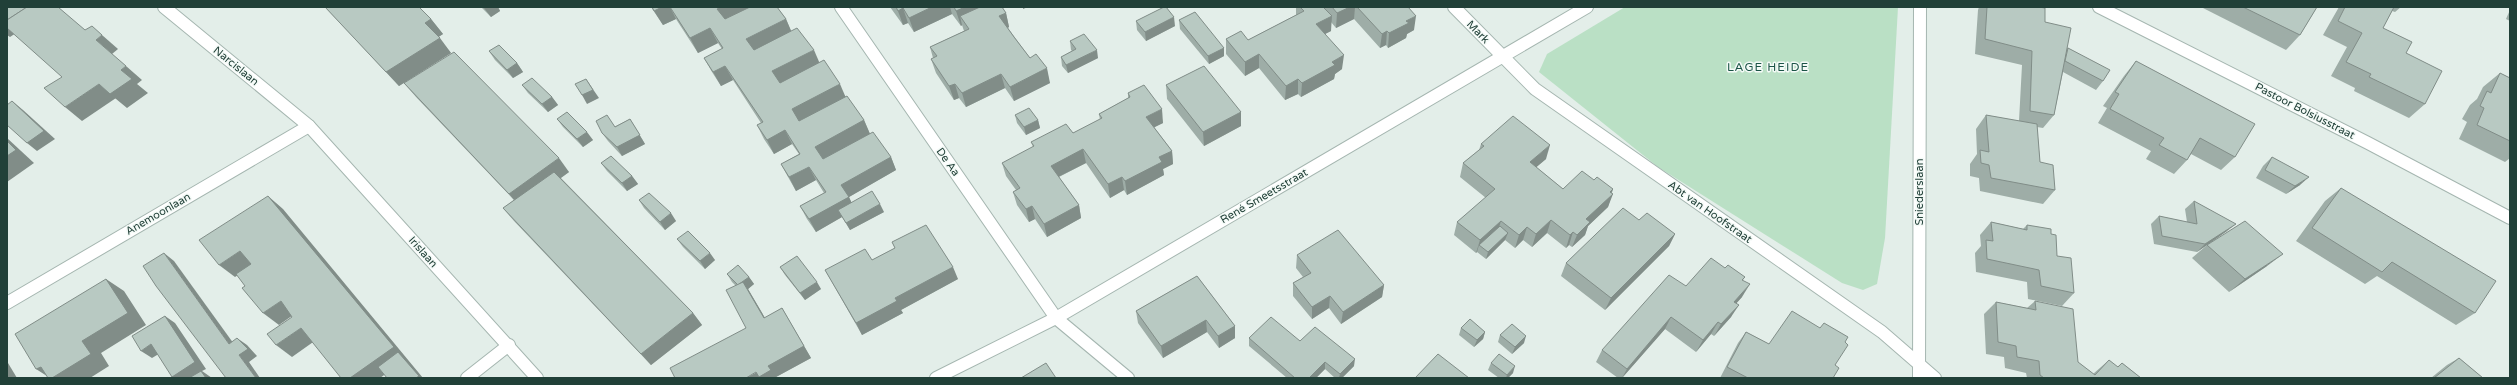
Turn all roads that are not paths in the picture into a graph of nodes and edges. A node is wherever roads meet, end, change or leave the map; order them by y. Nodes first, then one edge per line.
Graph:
1 (164, 7) edge
2 (841, 7) edge
3 (1454, 7) edge
4 (1588, 7) edge
5 (1920, 7) edge
6 (2099, 7) edge
7 (1503, 57) junction
8 (309, 126) junction
9 (2510, 218) edge
10 (7, 303) edge
11 (1056, 318) junction
12 (508, 345) junction
13 (1919, 371) edge
14 (467, 378) edge
15 (537, 378) edge
16 (936, 378) edge
17 (1128, 378) edge
18 (1935, 378) edge

1 - 8 street, Narcislaan
2 - 11 street, De Aa
3 - 7 street, Mark
4 - 7 street, René Smeetsstraat
5 - 13 street, Sniederslaan
6 - 9 street, Pastoor Bolsiusstraat
7 - 11 street, René Smeetsstraat
7 - 13 street, Abt van Hoofstraat
8 - 10 street, Anemoonlaan
8 - 12 street, Irislaan
11 - 16 street, René Smeetsstraat
11 - 17 street, De Aa
12 - 14 street
12 - 15 street, Irislaan
13 - 18 street, Abt van Hoofstraat

